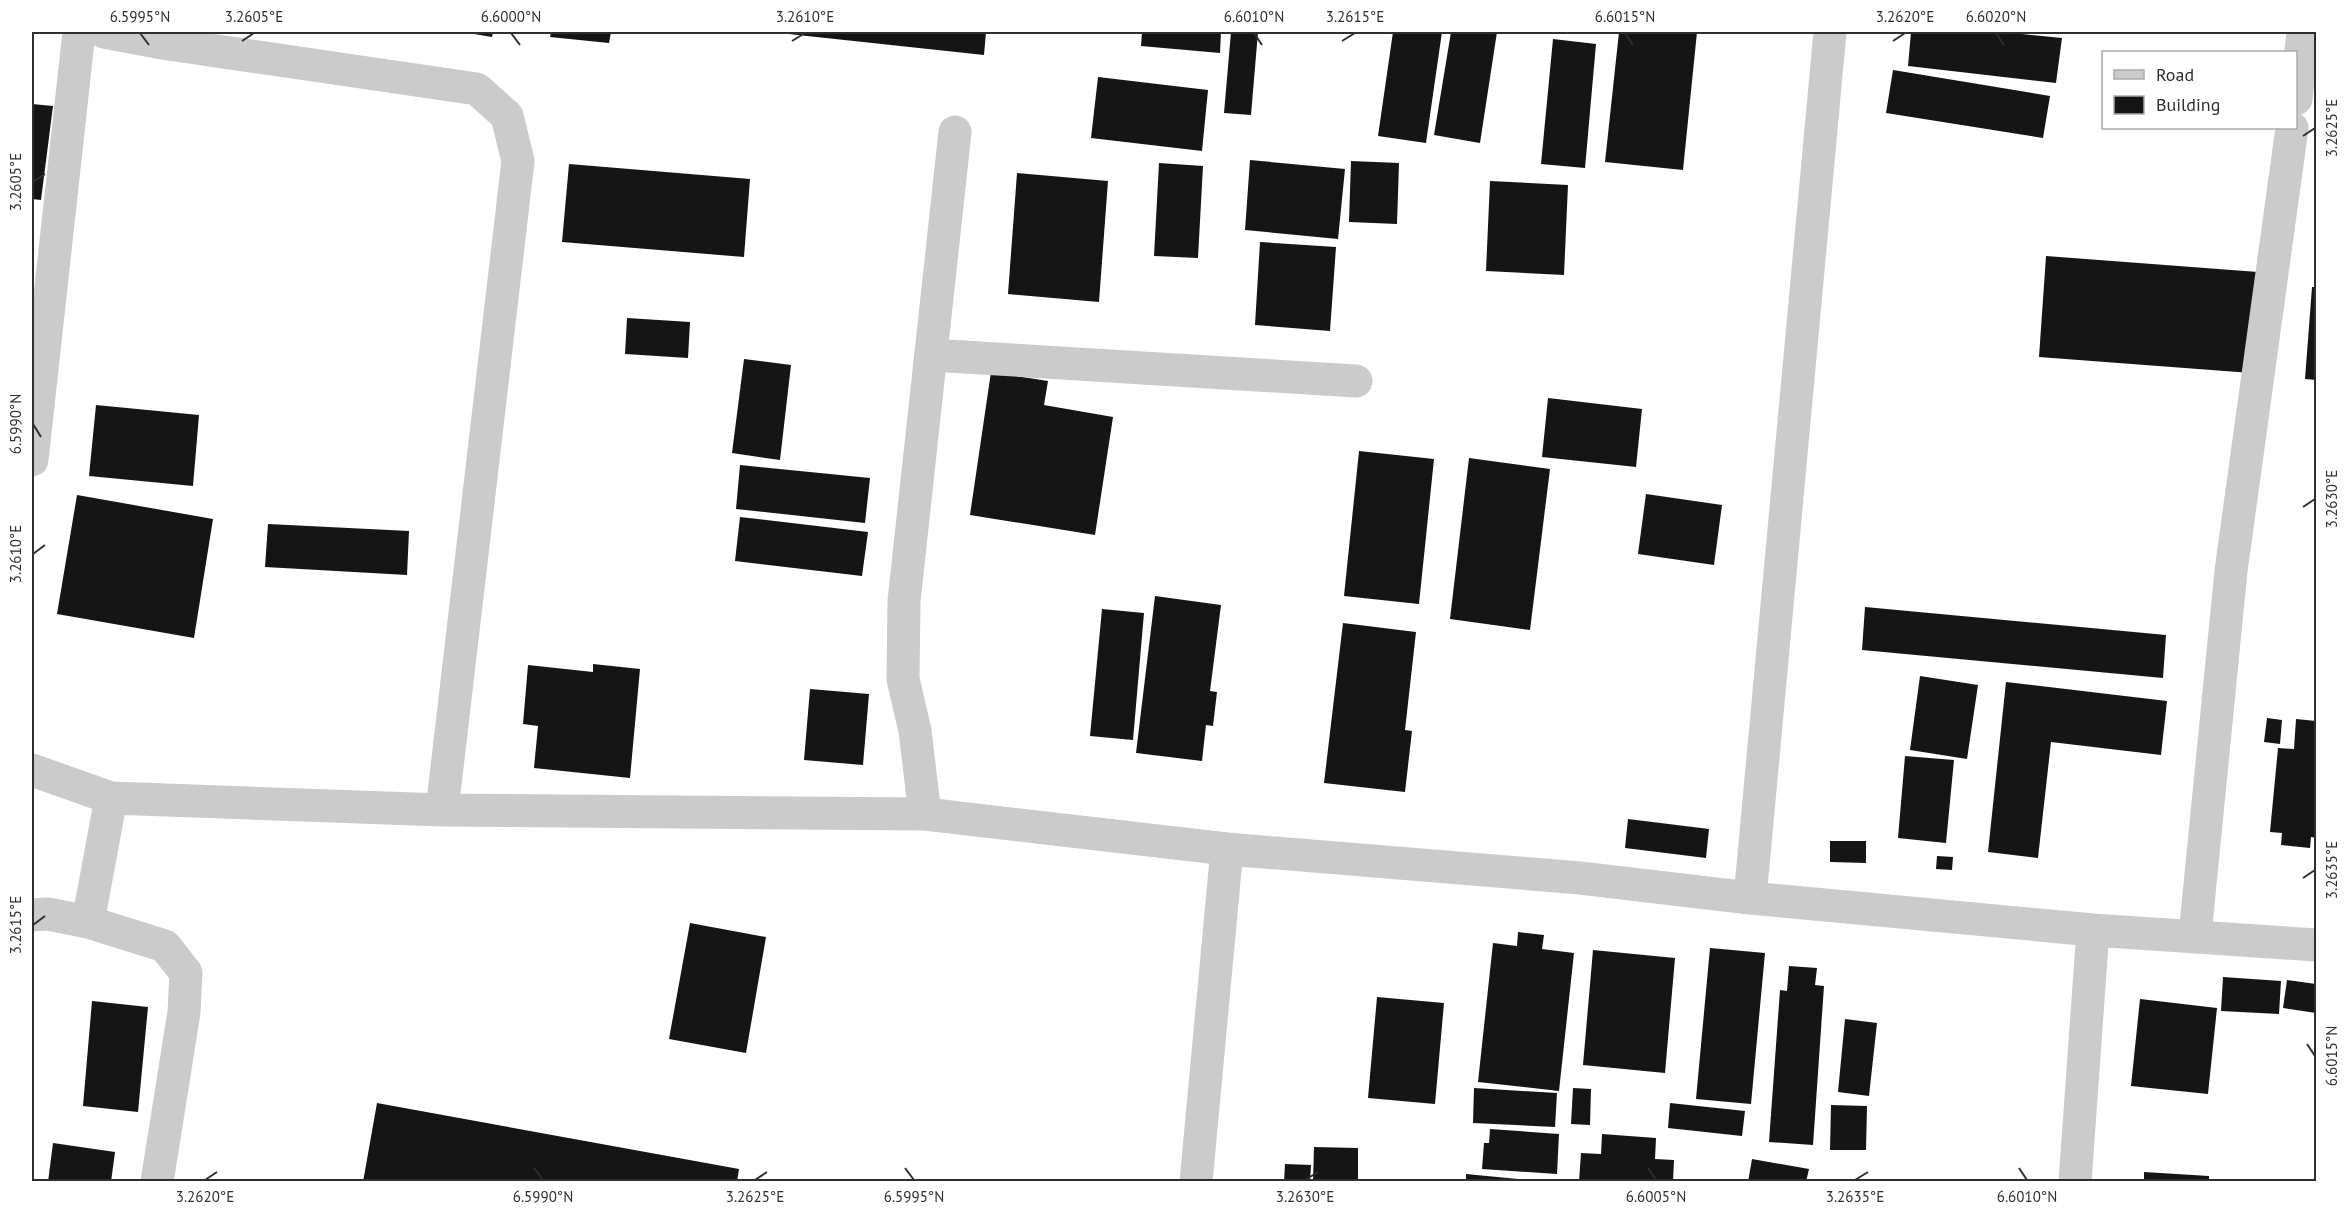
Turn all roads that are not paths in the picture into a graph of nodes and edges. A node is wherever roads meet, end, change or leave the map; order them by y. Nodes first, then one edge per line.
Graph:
1 (79, 32) edge
2 (104, 32) edge
3 (1830, 32) edge
4 (2303, 32) edge
5 (2297, 82) edge
6 (2292, 129) edge
7 (956, 132) dead end
8 (931, 356) junction
9 (1356, 381) dead end
10 (32, 460) edge
11 (32, 770) edge
12 (111, 798) junction
13 (442, 810) junction
14 (925, 814) junction
15 (1227, 849) junction
16 (1750, 898) junction
17 (32, 915) edge
18 (88, 922) junction
19 (2093, 930) junction
20 (2194, 935) junction
21 (2316, 945) edge
22 (157, 1182) edge
23 (1197, 1182) edge
24 (2075, 1182) edge

1 - 10 street
2 - 13 street
3 - 16 street
4 - 5 street
6 - 20 street
7 - 8 street
8 - 9 street
8 - 14 street
11 - 12 street
12 - 13 street
12 - 18 street
13 - 14 street
14 - 15 street
15 - 16 street
15 - 23 street
16 - 19 street
17 - 18 street
18 - 22 street
19 - 20 street
19 - 24 street
20 - 21 street

